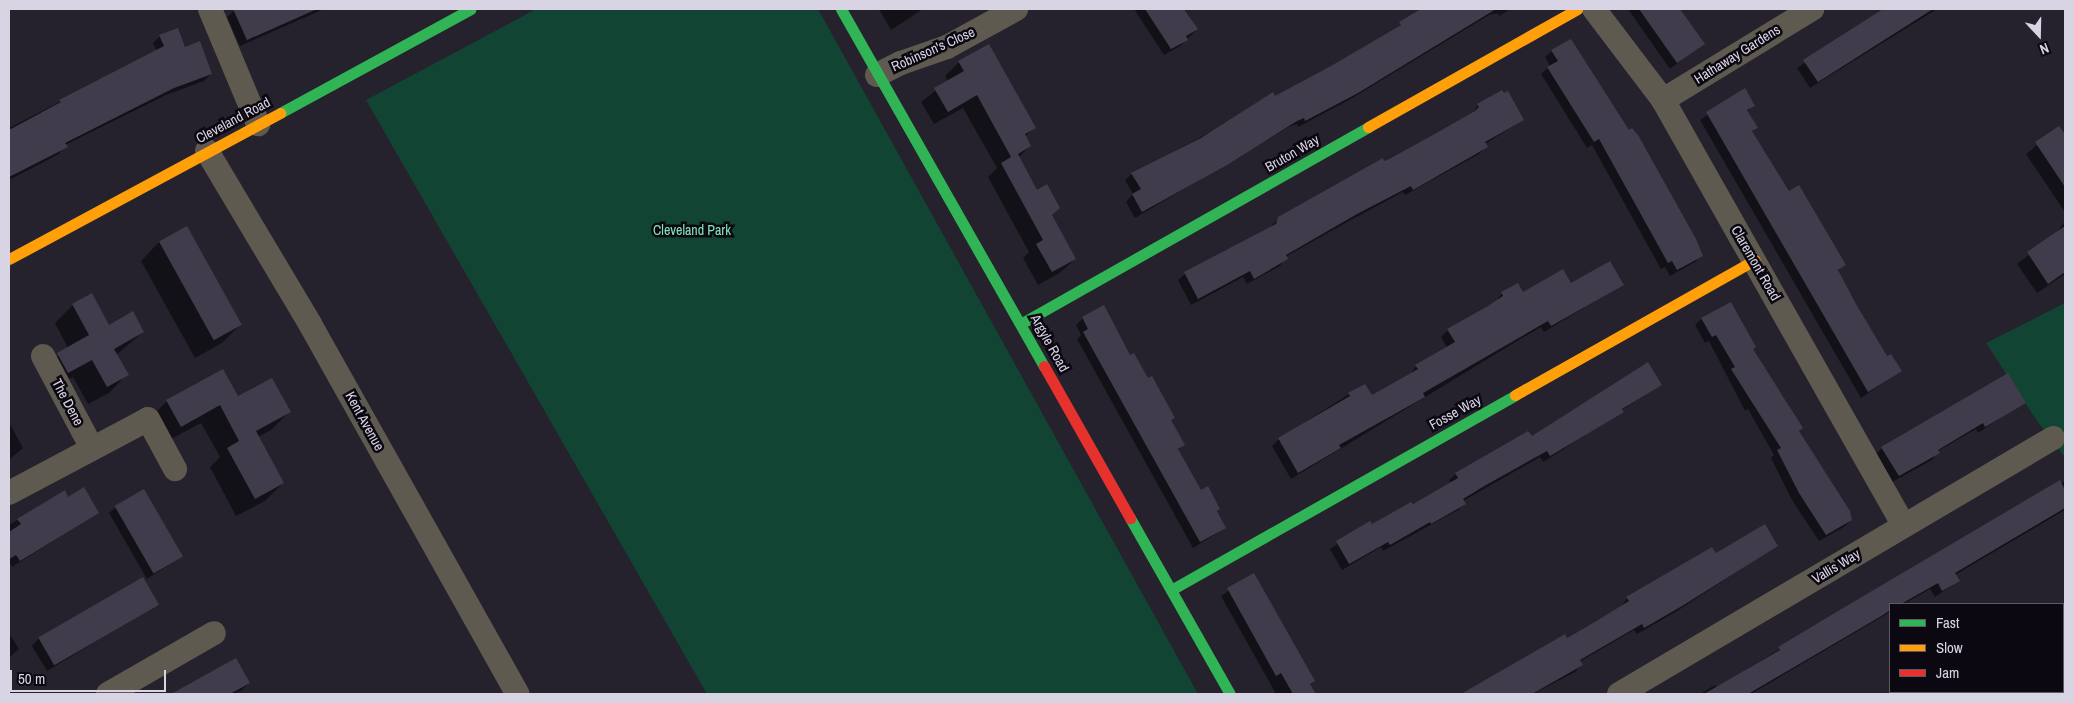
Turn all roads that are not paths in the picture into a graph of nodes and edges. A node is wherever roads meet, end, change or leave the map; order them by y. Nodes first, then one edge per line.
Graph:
1 (210, 9) edge
2 (471, 9) edge
3 (841, 9) edge
4 (1016, 9) edge
5 (1577, 9) edge
6 (1594, 9) edge
7 (1812, 9) edge
8 (877, 75) junction
9 (1663, 100) junction
10 (258, 124) junction
11 (207, 151) junction
12 (9, 259) edge
13 (1755, 260) junction
14 (1022, 323) junction
15 (43, 356) dead end
16 (2053, 438) dead end
17 (92, 448) junction
18 (175, 470) dead end
19 (9, 492) edge
20 (1904, 526) junction
21 (1171, 590) junction
22 (214, 633) dead end
23 (1631, 691) edge
24 (108, 694) edge
25 (518, 694) edge
26 (1230, 694) edge

1 - 10 street
2 - 10 street, Cleveland Road
3 - 8 street, Argyle Road
4 - 8 street, Robinson's Close
5 - 14 street, Bruton Way
6 - 9 street, Claremont Road
7 - 9 street, Hathaway Gardens
8 - 14 street, Argyle Road
9 - 13 street, Claremont Road
10 - 11 street, Cleveland Road
11 - 12 street, Cleveland Road
11 - 25 street, Kent Avenue
13 - 20 street, Claremont Road
13 - 21 street, Fosse Way
14 - 21 street, Argyle Road
15 - 17 street, The Dene
16 - 20 street, Vallis Way
17 - 18 street
17 - 19 street
20 - 23 street, Vallis Way
21 - 26 street, Argyle Road
22 - 24 street

